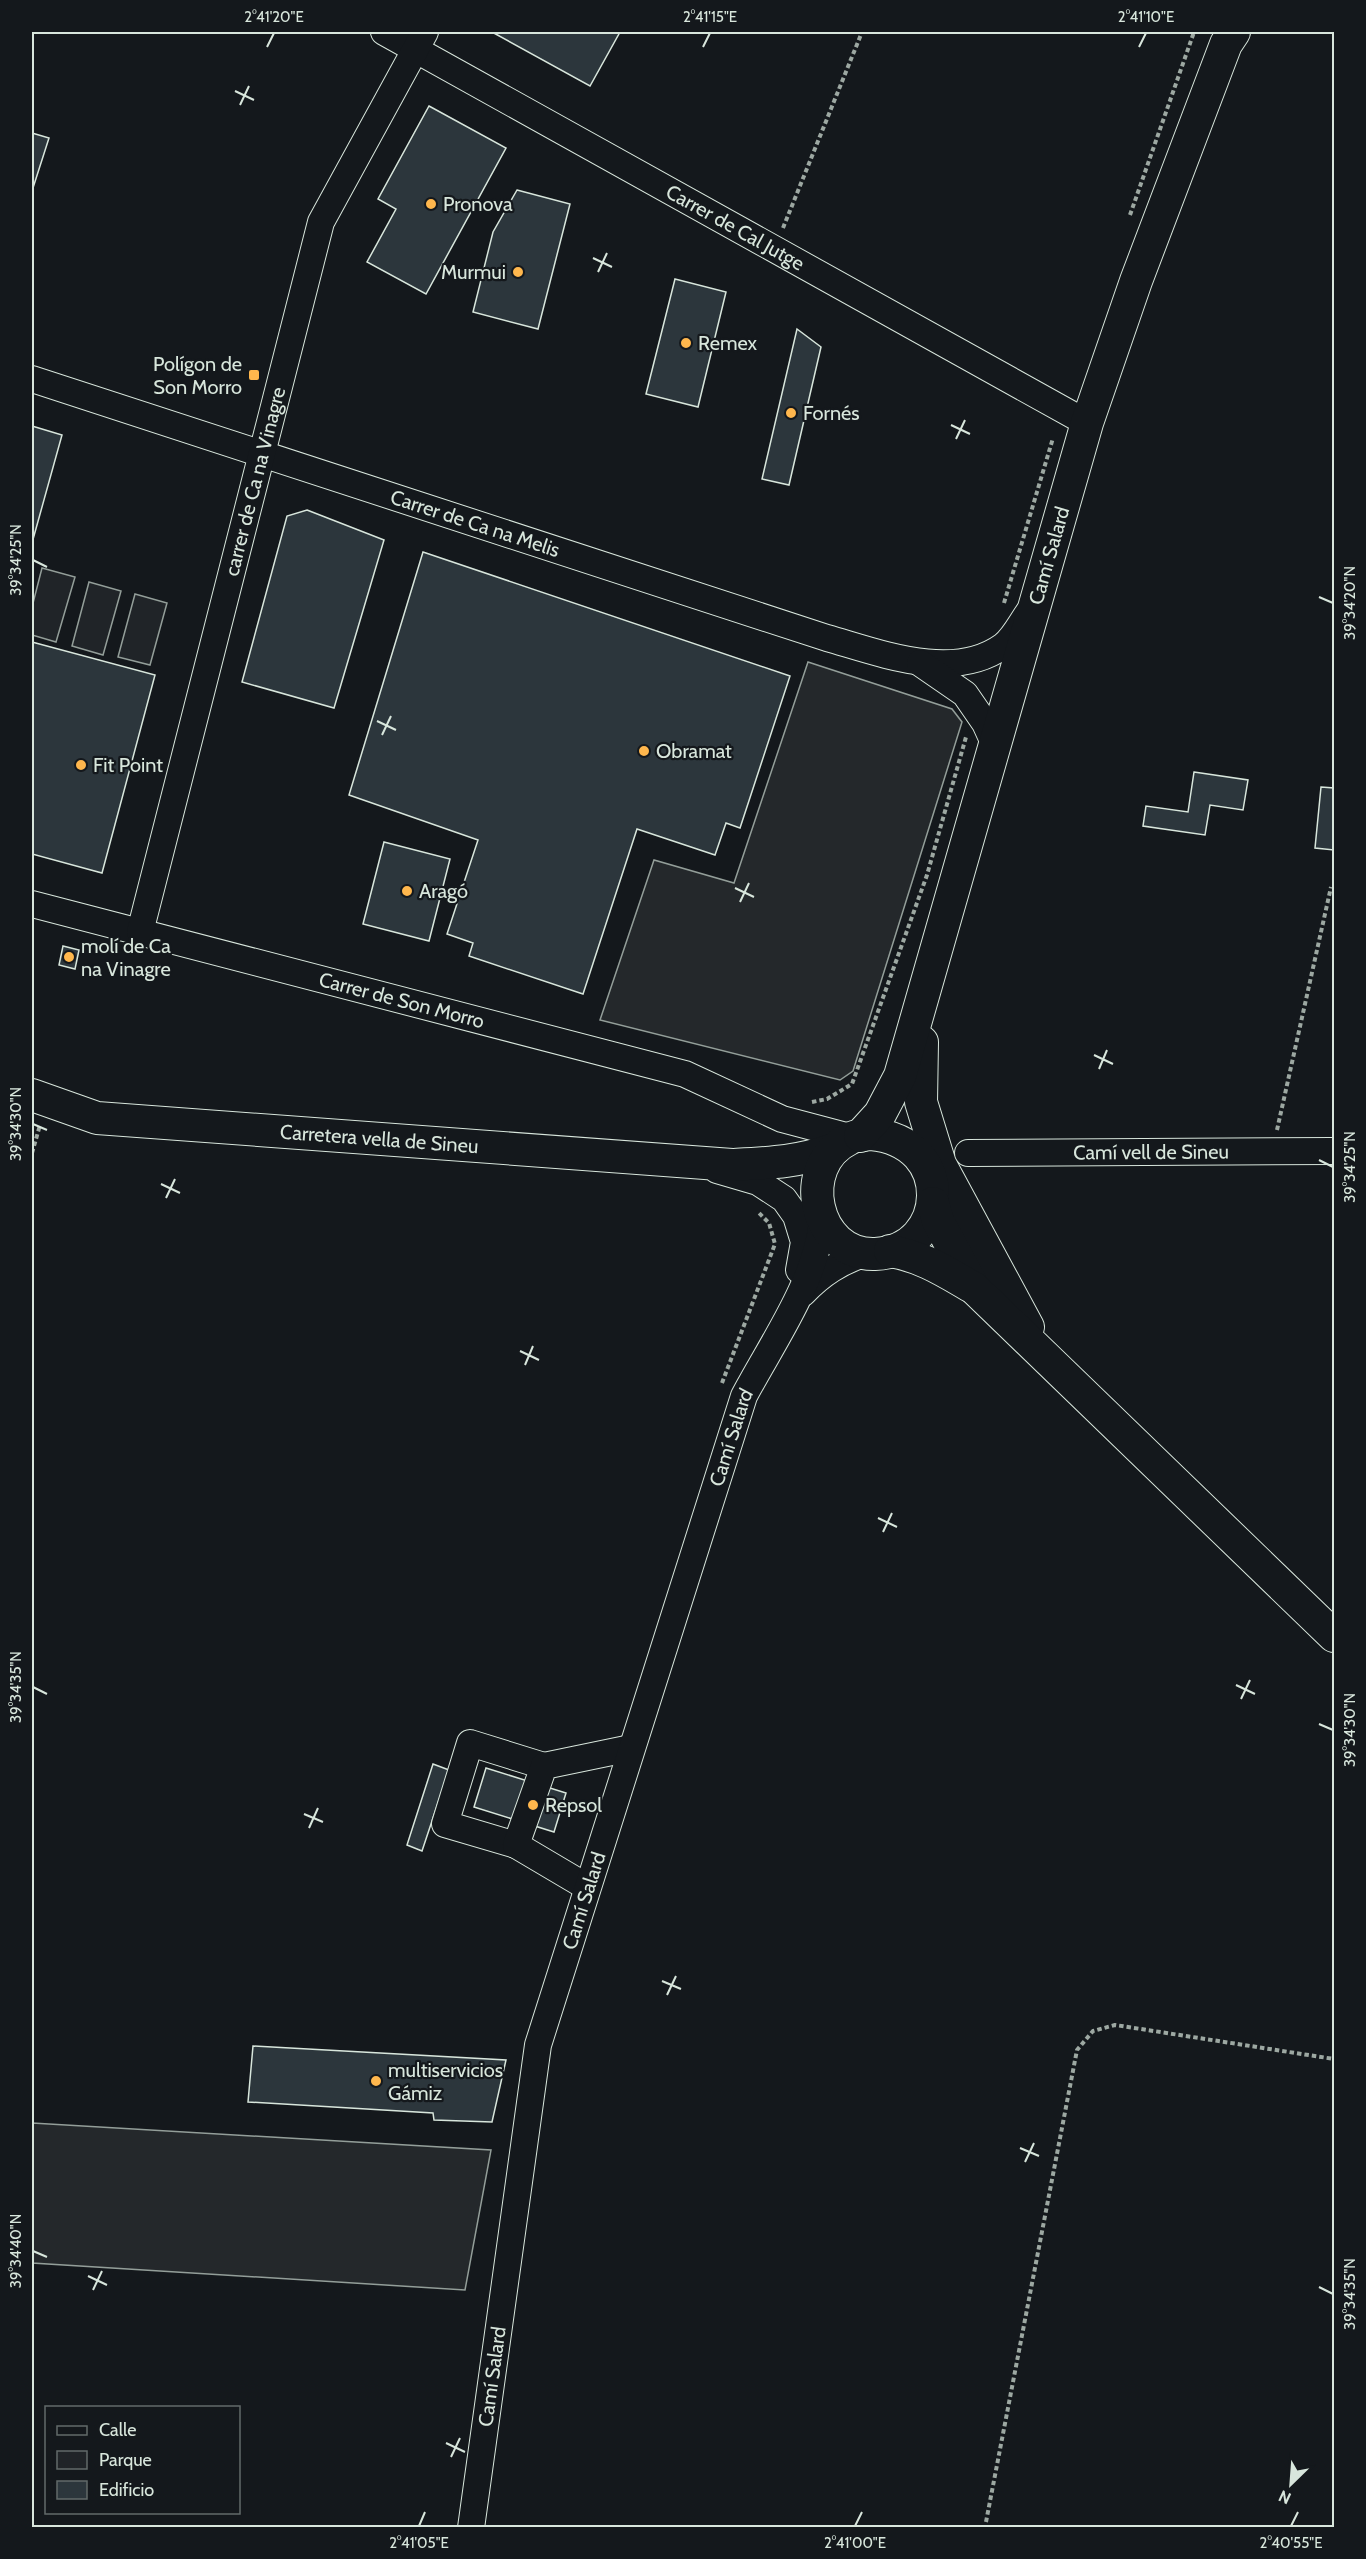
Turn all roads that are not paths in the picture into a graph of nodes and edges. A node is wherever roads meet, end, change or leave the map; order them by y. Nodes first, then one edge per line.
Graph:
1 (384, 32) edge
2 (1229, 36) edge
3 (420, 40) edge
4 (32, 379) edge
5 (1087, 423) junction
6 (262, 453) junction
7 (1036, 603) junction
8 (920, 663) junction
9 (995, 745) junction
10 (32, 904) edge
11 (141, 932) junction
12 (924, 988) junction
13 (900, 1076) junction
14 (32, 1095) edge
15 (848, 1141) junction
16 (910, 1147) junction
17 (1335, 1151) edge
18 (968, 1153) dead end
19 (692, 1161) junction
20 (732, 1165) junction
21 (933, 1203) junction
22 (820, 1215) junction
23 (878, 1252) junction
24 (974, 1288) junction
25 (797, 1299) junction
26 (782, 1324) junction
27 (1044, 1357) junction
28 (1335, 1636) edge
29 (631, 1748) junction
30 (544, 1766) junction
31 (516, 1845) junction
32 (587, 1887) junction
33 (471, 2528) edge

1 - 3 street, Carrer de Cal Jutge
2 - 5 main road, Camí Salard
3 - 5 street, Carrer de Cal Jutge
3 - 6 street, carrer de Ca na Vinagre
4 - 6 street, Carrer de Ca na Melis
5 - 7 main road, Camí Salard
6 - 8 street, Carrer de Ca na Melis
6 - 11 street, carrer de Ca na Vinagre
7 - 8 street, Carrer de Ca na Melis
7 - 9 main road, Camí Salard
8 - 9 street, Carrer de Ca na Melis
9 - 12 main road, Camí Salard
10 - 11 street, Carrer de Son Morro
11 - 15 street, Carrer de Son Morro
12 - 13 main road, Camí Salard
12 - 27 main road
13 - 15 main road, Camí Salard
13 - 16 main road, Camí Salard
14 - 19 main road, Carretera vella de Sineu
15 - 16 main road
15 - 20 main road, Carretera vella de Sineu
15 - 22 main road
16 - 21 main road
17 - 18 street, Camí vell de Sineu
19 - 20 main road, Carretera vella de Sineu
19 - 26 street
20 - 22 main road, Carretera vella de Sineu
21 - 23 main road
21 - 24 main road
22 - 23 main road
22 - 25 street, Camí Salard
23 - 24 main road
23 - 25 street, Camí Salard
24 - 27 main road
25 - 26 street, Camí Salard
26 - 29 street, Camí Salard
27 - 28 main road
29 - 30 street
29 - 32 street, Camí Salard
30 - 31 street
30 - 31 street
31 - 32 street
32 - 33 street, Camí Salard

